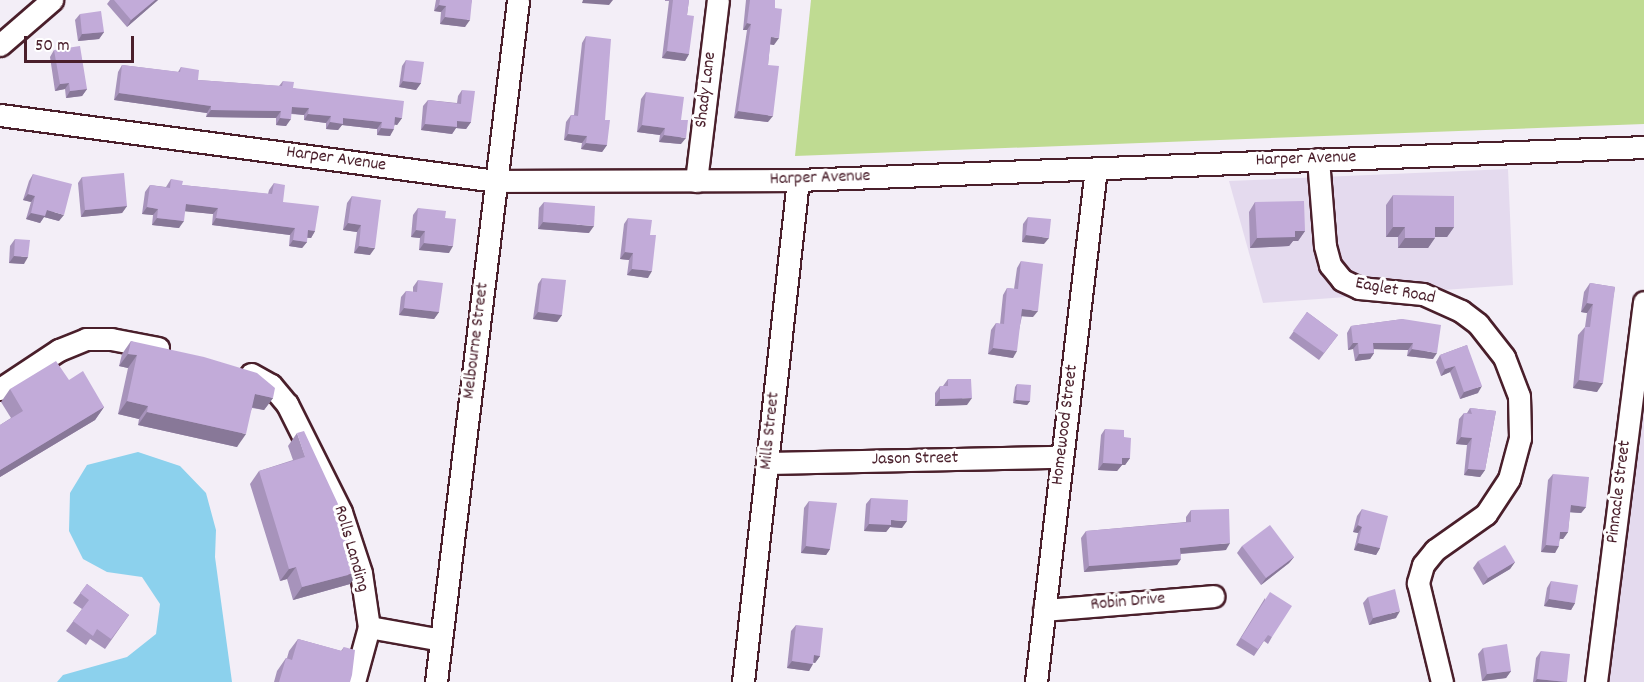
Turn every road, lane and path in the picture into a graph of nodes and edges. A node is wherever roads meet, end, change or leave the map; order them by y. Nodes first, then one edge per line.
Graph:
1 (52, 0) edge
2 (518, 0) edge
3 (718, 0) edge
4 (0, 45) edge
5 (0, 115) edge
6 (1644, 147) edge
7 (1318, 159) junction
8 (1096, 168) junction
9 (798, 180) junction
10 (496, 181) junction
11 (696, 181) junction
12 (1644, 302) edge
13 (179, 353) edge
14 (235, 368) edge
15 (0, 389) edge
16 (1062, 457) junction
17 (767, 463) junction
18 (1213, 596) dead end
19 (1044, 610) junction
20 (369, 627) junction
21 (441, 640) junction
22 (354, 682) edge
23 (436, 682) edge
24 (743, 682) edge
25 (1036, 682) edge
26 (1442, 682) edge
27 (1596, 682) edge

1 - 4 street
2 - 10 street, Melbourne Street
3 - 11 street, Shady Lane
5 - 10 street, Harper Avenue
6 - 7 street, Harper Avenue
7 - 8 street, Harper Avenue
7 - 26 street, Eaglet Road
8 - 9 street, Harper Avenue
8 - 16 street, Homewood Street
9 - 11 street, Harper Avenue
9 - 17 street, Mills Street
10 - 11 street, Harper Avenue
10 - 21 street, Melbourne Street
12 - 27 street, Pinnacle Street
13 - 15 street
14 - 20 street, Rolls Landing
16 - 17 street, Jason Street
16 - 19 street, Homewood Street
17 - 24 street, Mills Street
18 - 19 street, Robin Drive
19 - 25 street, Homewood Street
20 - 21 street
20 - 22 street, Rolls Landing
21 - 23 street, Melbourne Street

